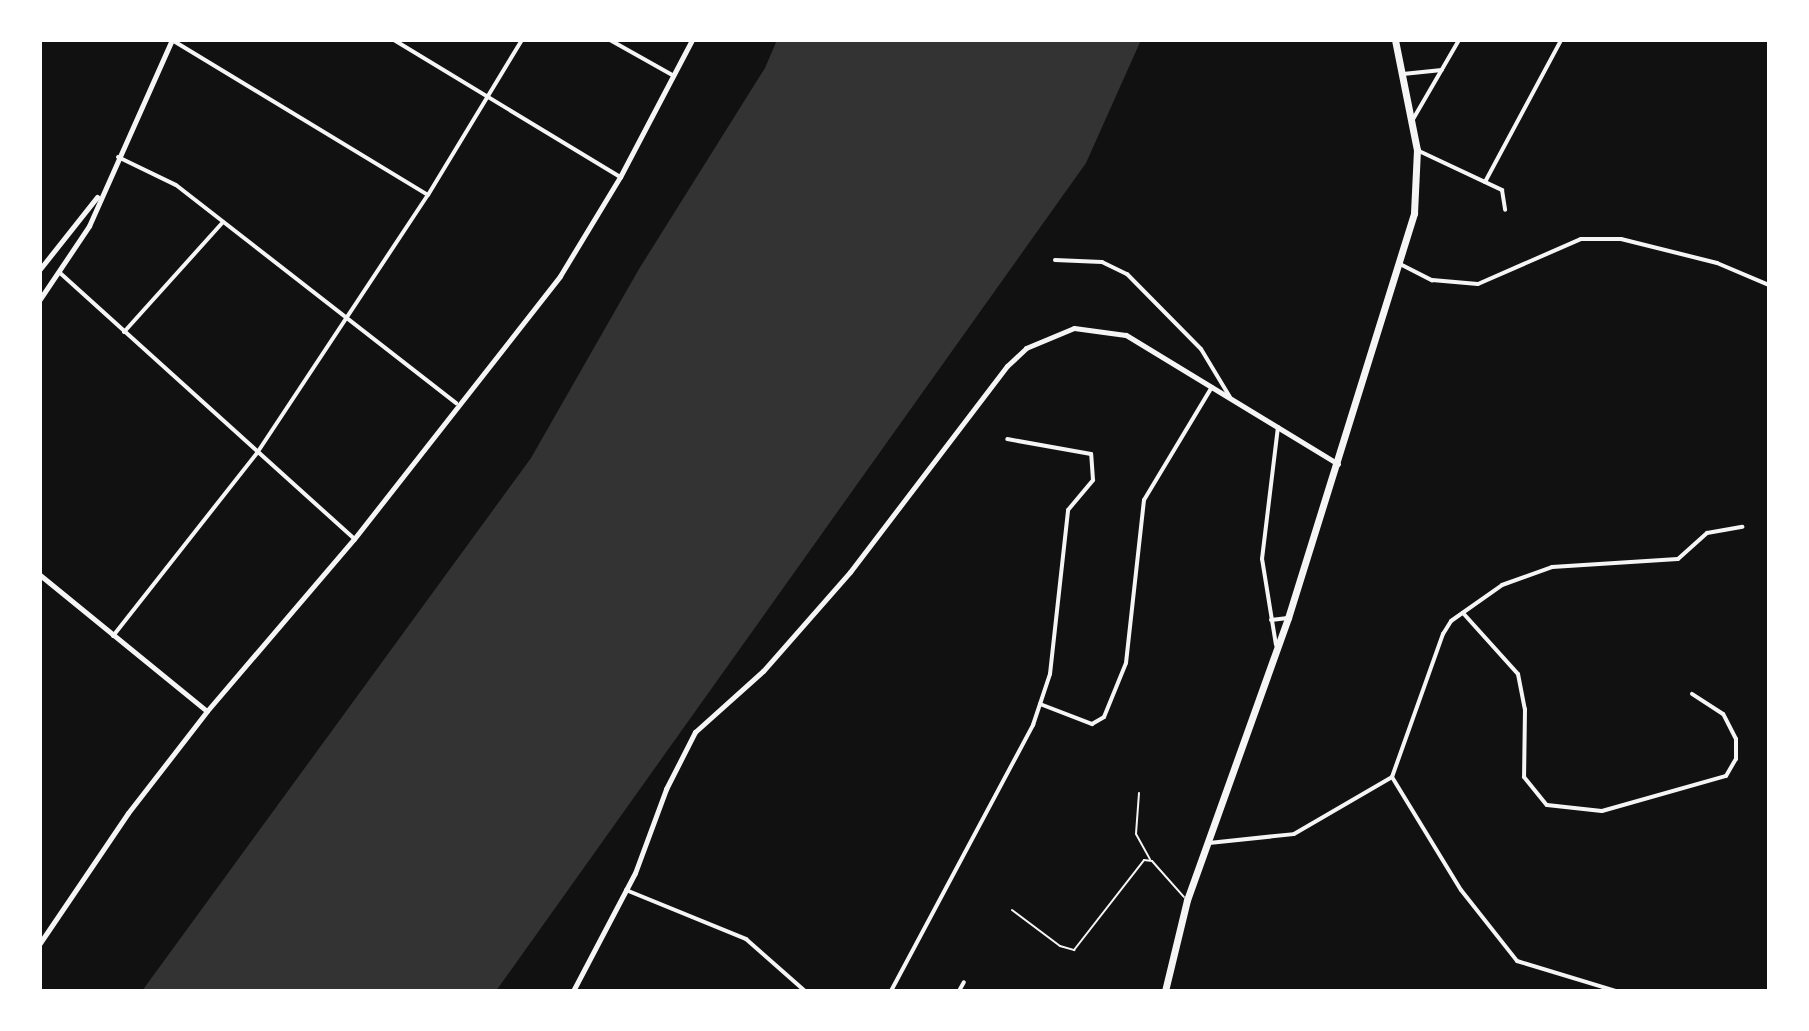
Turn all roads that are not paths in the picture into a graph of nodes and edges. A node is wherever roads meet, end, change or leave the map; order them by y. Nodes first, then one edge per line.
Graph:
1 (172, 40) edge
2 (394, 40) edge
3 (522, 40) edge
4 (610, 40) edge
5 (692, 40) edge
6 (1395, 40) edge
7 (1459, 40) edge
8 (1561, 40) edge
9 (1442, 70) junction
10 (1403, 74) junction
11 (674, 76) junction
12 (488, 95) junction
13 (1412, 121) junction
14 (1417, 150) junction
15 (118, 157) junction
16 (620, 177) junction
17 (1485, 182) junction
18 (101, 193) junction
19 (428, 195) junction
20 (1505, 210) dead end
21 (223, 222) junction
22 (1055, 260) dead end
23 (1398, 263) junction
24 (40, 269) edge
25 (59, 272) junction
26 (1769, 285) edge
27 (40, 299) edge
28 (350, 317) junction
29 (124, 332) junction
30 (1213, 386) junction
31 (1230, 397) junction
32 (456, 403) junction
33 (1278, 427) junction
34 (1007, 439) dead end
35 (257, 453) junction
36 (1339, 464) junction
37 (1742, 527) dead end
38 (354, 539) junction
39 (40, 575) edge
40 (1463, 613) junction
41 (1288, 618) junction
42 (1271, 620) junction
43 (113, 636) junction
44 (1277, 649) junction
45 (1692, 694) dead end
46 (1040, 704) junction
47 (207, 711) junction
48 (1392, 777) junction
49 (1139, 793) dead end
50 (1206, 843) junction
51 (1151, 860) junction
52 (626, 890) junction
53 (1187, 900) junction
54 (1012, 910) dead end
55 (40, 943) edge
56 (964, 982) dead end
57 (573, 991) edge
58 (805, 991) edge
59 (891, 991) edge
60 (959, 991) edge
61 (1165, 991) edge
62 (1616, 991) edge

1 - 15 street
1 - 19 street
2 - 12 street
3 - 12 street
4 - 11 street
5 - 11 street
6 - 10 main road
7 - 9 street
8 - 17 street
9 - 10 street
9 - 13 street
10 - 13 main road
11 - 16 street
12 - 16 street
12 - 19 street
13 - 14 main road
14 - 17 street
14 - 23 main road
15 - 18 street
15 - 21 street
16 - 32 street
17 - 20 street
18 - 24 street
18 - 25 street
19 - 28 street
21 - 28 street
21 - 29 street
22 - 31 street
23 - 26 street
23 - 36 main road
25 - 27 street
25 - 29 street
28 - 32 street
28 - 35 street
29 - 35 street
30 - 31 street
30 - 46 street
30 - 52 street
31 - 33 street
32 - 38 street
33 - 36 street
33 - 42 street
34 - 46 street
35 - 38 street
35 - 43 street
36 - 41 main road
37 - 40 street
38 - 47 street
39 - 43 street
40 - 45 street
40 - 48 street
41 - 42 street
41 - 44 main road
42 - 44 street
43 - 47 street
44 - 50 main road
46 - 59 street
47 - 55 street
48 - 50 street
48 - 62 street
49 - 51 lane
50 - 53 main road
51 - 53 lane
51 - 54 lane
52 - 57 street
52 - 58 street
53 - 61 main road
56 - 60 street

